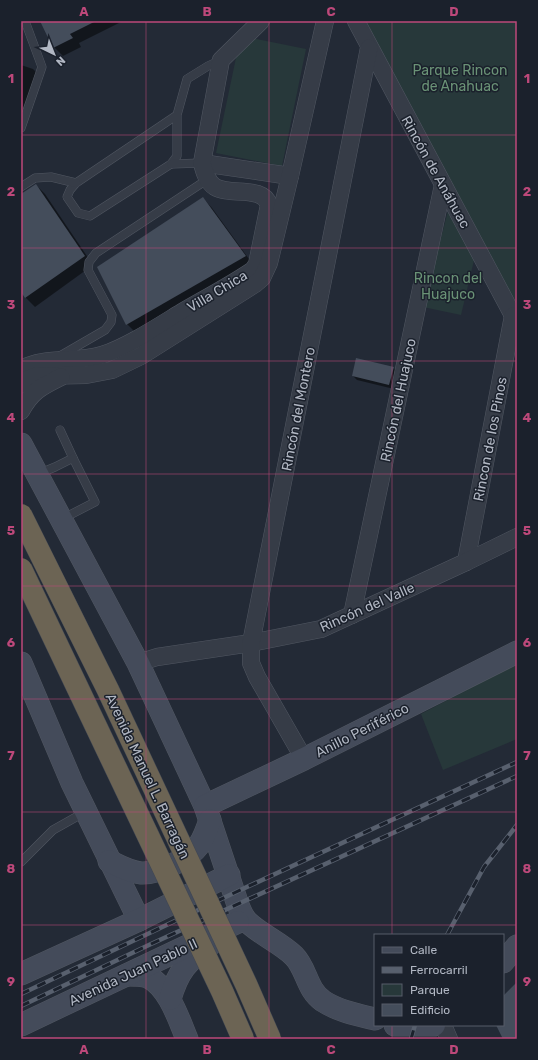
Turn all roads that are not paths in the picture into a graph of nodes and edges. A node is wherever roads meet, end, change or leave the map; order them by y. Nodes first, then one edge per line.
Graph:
1 (25, 21) edge
2 (261, 21) edge
3 (325, 21) edge
4 (356, 21) edge
5 (369, 48) junction
6 (221, 60) junction
7 (177, 115) junction
8 (21, 128) edge
9 (171, 164) junction
10 (204, 169) junction
11 (290, 176) junction
12 (76, 183) junction
13 (443, 185) junction
14 (21, 187) edge
15 (259, 272) junction
16 (515, 319) edge
17 (118, 347) junction
18 (54, 360) junction
19 (130, 361) junction
20 (24, 365) edge
21 (65, 376) junction
22 (21, 384) edge
23 (21, 411) edge
24 (60, 430) dead end
25 (21, 444) edge
26 (73, 458) junction
27 (37, 474) junction
28 (21, 515) edge
29 (61, 520) junction
30 (517, 537) edge
31 (466, 562) junction
32 (21, 569) edge
33 (352, 615) junction
34 (251, 643) junction
35 (517, 652) edge
36 (21, 663) edge
37 (138, 663) junction
38 (304, 759) junction
39 (86, 812) junction
40 (208, 813) junction
41 (109, 861) junction
42 (21, 862) edge
43 (229, 875) junction
44 (139, 920) junction
45 (252, 924) junction
46 (517, 946) edge
47 (504, 961) edge
48 (21, 974) edge
49 (127, 975) junction
50 (170, 999) junction
51 (374, 1019) edge
52 (21, 1025) edge
53 (404, 1026) edge
54 (433, 1029) edge
55 (187, 1039) edge
56 (243, 1039) edge
57 (270, 1039) edge
58 (449, 1039) edge

1 - 8 lane
2 - 6 street
3 - 11 street, Villa Chica
4 - 5 street, Rincón de Anáhuac
5 - 13 street, Rincón de Anáhuac
5 - 34 street, Rincón del Montero
6 - 7 lane
6 - 10 street
7 - 9 lane
7 - 12 lane
9 - 10 lane
9 - 12 lane
10 - 11 street
10 - 15 street, Villa Chica
10 - 18 lane
11 - 15 street, Villa Chica
12 - 14 lane
13 - 16 street, Rincón de Anáhuac
13 - 33 street, Rincón del Huajuco
15 - 17 street, Villa Chica
15 - 19 street, Villa Chica
16 - 31 street, Rincon de los Pinos
17 - 18 street, Villa Chica
17 - 19 street
18 - 20 street, Villa Chica
19 - 21 street, Villa Chica
21 - 22 street, Villa Chica
21 - 23 street
24 - 26 lane
25 - 27 street
26 - 27 lane
26 - 29 lane
27 - 29 street
28 - 57 highway, Avenida Manuel L. Barragán, bridge
29 - 37 street
30 - 31 street, Rincón del Valle
31 - 33 street, Rincón del Valle
32 - 56 highway, Avenida Manuel L. Barragán, bridge
33 - 34 street, Rincón del Valle
34 - 37 street, Rincón del Valle
34 - 38 street, Rincón del Montero
35 - 38 street, Anillo Periférico
36 - 39 street
37 - 40 street
38 - 40 street, Anillo Periférico
39 - 41 street
39 - 42 lane
40 - 41 street
40 - 43 street
41 - 44 street
43 - 44 street
43 - 45 street
44 - 48 street
45 - 49 street, Avenida Juan Pablo II
45 - 50 street
45 - 51 street
46 - 47 street
49 - 50 street
49 - 52 street, Avenida Juan Pablo II
50 - 55 street
53 - 54 street
54 - 58 street

